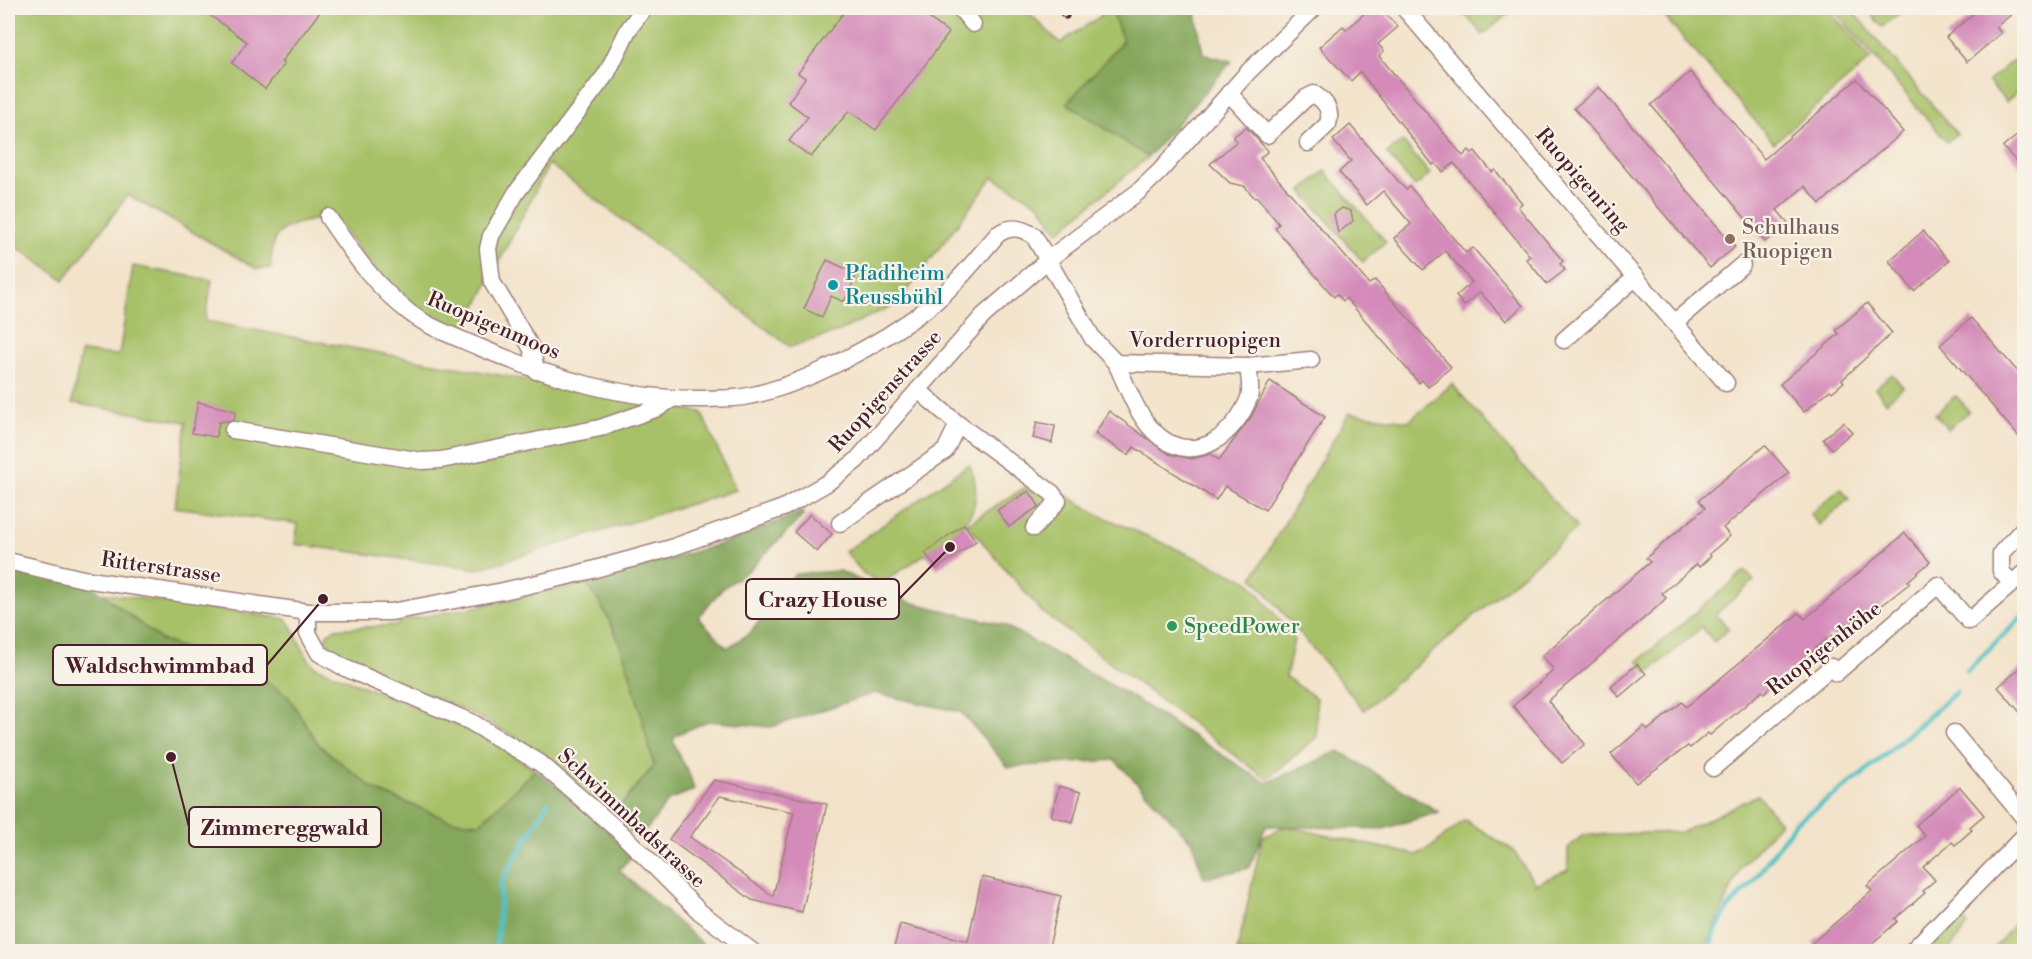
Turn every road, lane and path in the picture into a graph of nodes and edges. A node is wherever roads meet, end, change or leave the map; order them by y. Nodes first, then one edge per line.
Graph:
1 (644, 8) edge
2 (960, 8) edge
3 (1314, 8) edge
4 (1404, 8) edge
5 (973, 24) dead end
6 (1229, 93) junction
7 (1308, 142) dead end
8 (328, 217) dead end
9 (1049, 259) junction
10 (1742, 265) dead end
11 (1636, 277) junction
12 (1675, 322) junction
13 (1564, 339) dead end
14 (1311, 360) dead end
15 (1116, 363) junction
16 (1248, 366) junction
17 (536, 371) junction
18 (1726, 383) dead end
19 (918, 390) junction
20 (673, 398) junction
21 (958, 424) junction
22 (233, 430) dead end
23 (840, 523) dead end
24 (1034, 528) dead end
25 (2025, 528) edge
26 (8, 561) edge
27 (2018, 578) edge
28 (308, 612) junction
29 (1954, 734) dead end
30 (1713, 768) dead end
31 (2025, 818) edge
32 (2025, 836) edge
33 (753, 951) edge
34 (1911, 951) edge

1 - 17 street
2 - 5 street
3 - 6 street, Ruopigenstrasse
4 - 11 street, Ruopigenring
6 - 7 street
6 - 9 street, Ruopigenstrasse
8 - 17 street, Ruopigenmoos
9 - 15 street, Vorderruopigen
9 - 19 street, Ruopigenstrasse
9 - 20 street, Ruopigenmoos
10 - 12 street
11 - 12 street, Ruopigenring
11 - 13 street
12 - 18 street, Ruopigenring
14 - 16 street, Vorderruopigen
15 - 16 street, Vorderruopigen
15 - 16 street
17 - 20 street, Ruopigenmoos
19 - 21 street
19 - 28 street, Ruopigenstrasse
20 - 22 street
21 - 23 street
21 - 24 street
25 - 27 street
26 - 28 street, Ritterstrasse
27 - 30 street, Ruopigenhöhe
28 - 33 street, Schwimmbadstrasse
29 - 31 street
32 - 34 street

